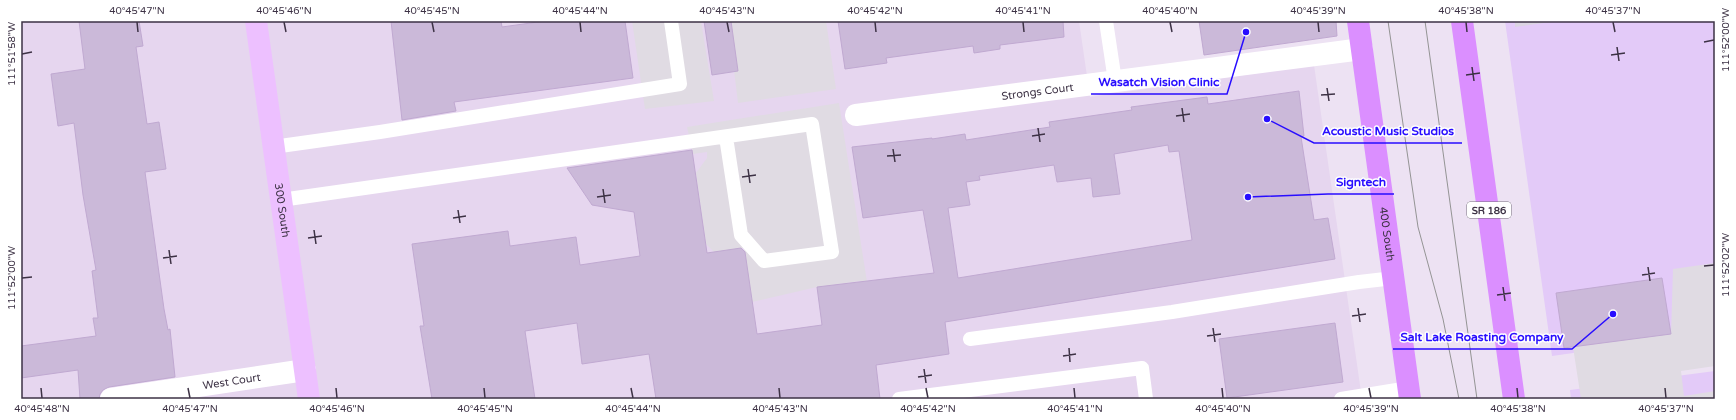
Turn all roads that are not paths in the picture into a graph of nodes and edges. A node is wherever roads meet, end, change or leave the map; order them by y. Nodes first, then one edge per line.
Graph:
1 (256, 21) edge
2 (671, 21) edge
3 (1106, 21) edge
4 (1358, 21) edge
5 (1462, 21) edge
6 (1362, 49) junction
7 (1115, 81) junction
8 (856, 115) dead end
9 (726, 137) junction
10 (273, 147) junction
11 (281, 200) junction
12 (1394, 278) junction
13 (970, 339) dead end
14 (305, 370) junction
15 (1410, 394) edge
16 (111, 399) edge
17 (309, 399) edge
18 (899, 399) edge
19 (1146, 399) edge
20 (1341, 399) edge
21 (1514, 399) edge

1 - 10 street, 300 South
2 - 10 lane
3 - 7 lane
4 - 6 main road, 400 South
5 - 21 main road, SR 186
6 - 7 street, Strongs Court
6 - 12 main road, 400 South
7 - 8 street, Strongs Court
9 - 9 lane
9 - 11 lane
10 - 11 street, 300 South
11 - 14 street, 300 South
12 - 13 lane
12 - 15 main road, 400 South
14 - 16 street, West Court
14 - 17 street, 300 South
15 - 20 lane
18 - 19 lane

